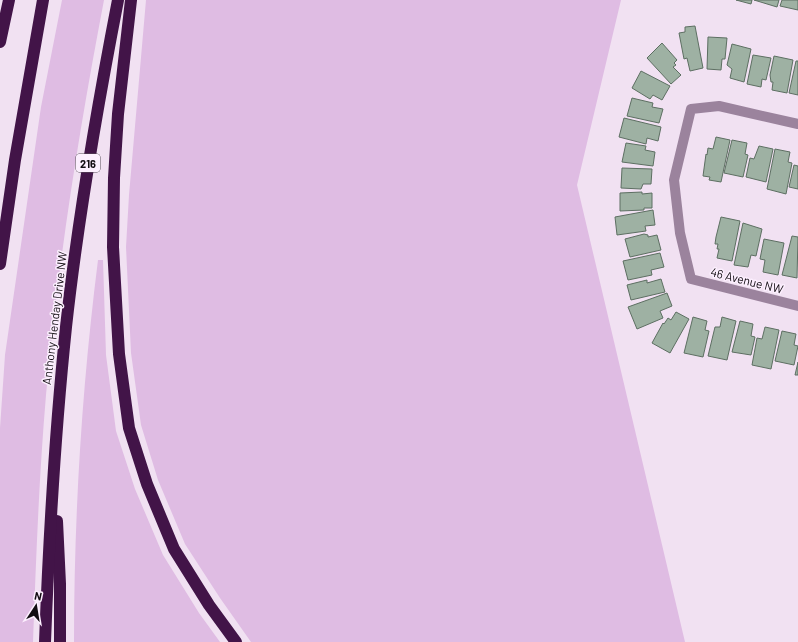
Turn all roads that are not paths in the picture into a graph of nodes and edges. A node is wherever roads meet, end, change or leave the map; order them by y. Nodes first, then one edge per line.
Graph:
1 (9, 0) edge
2 (43, 0) edge
3 (118, 0) edge
4 (131, 0) edge
5 (0, 42) edge
6 (798, 124) edge
7 (0, 264) edge
8 (798, 306) edge
9 (54, 458) junction
10 (45, 642) edge
11 (60, 642) edge
12 (236, 642) edge

1 - 5 highway
2 - 7 highway
3 - 9 highway, Anthony Henday Drive NW / 216
4 - 12 highway
6 - 8 street, 46 Avenue NW
9 - 10 highway, Anthony Henday Drive NW / 216
9 - 11 highway

